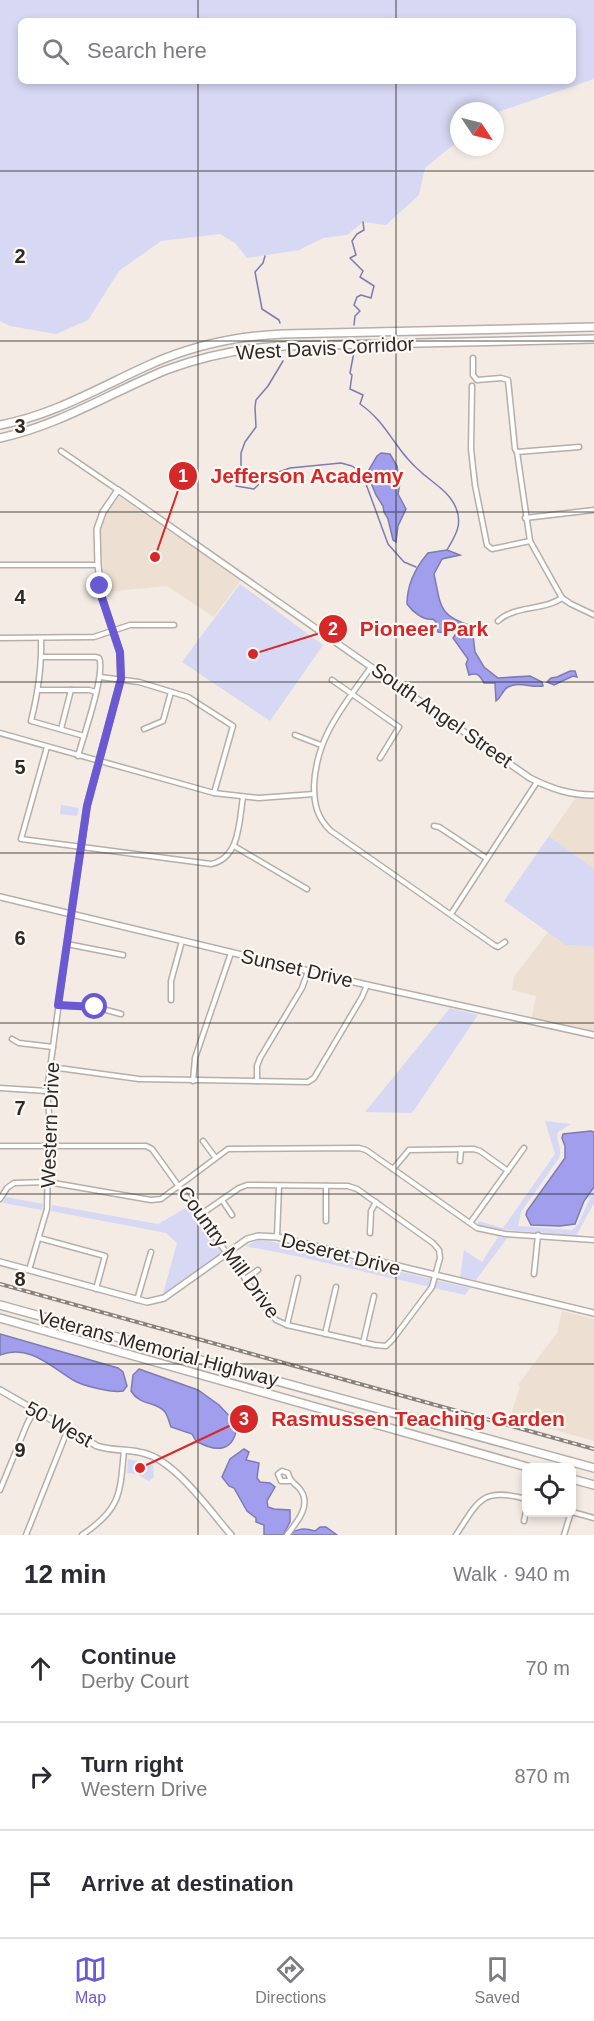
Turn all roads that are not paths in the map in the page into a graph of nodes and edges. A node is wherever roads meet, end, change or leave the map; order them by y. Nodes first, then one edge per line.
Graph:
1 (594, 327) edge
2 (594, 339) edge
3 (473, 358) dead end
4 (472, 386) dead end
5 (0, 425) edge
6 (0, 438) edge
7 (579, 447) dead end
8 (61, 451) dead end
9 (517, 452) junction
10 (118, 490) junction
11 (594, 510) edge
12 (525, 518) junction
13 (530, 541) junction
14 (0, 565) edge
15 (98, 565) junction
16 (562, 597) junction
17 (594, 615) edge
18 (498, 621) dead end
19 (174, 625) dead end
20 (114, 630) junction
21 (0, 638) edge
22 (41, 638) junction
23 (42, 657) junction
24 (372, 667) junction
25 (100, 676) junction
26 (121, 679) junction
27 (332, 680) dead end
28 (39, 690) junction
29 (71, 690) junction
30 (96, 692) junction
31 (171, 692) junction
32 (352, 694) junction
33 (61, 729) junction
34 (144, 729) dead end
35 (0, 733) edge
36 (295, 735) dead end
37 (84, 736) junction
38 (321, 745) junction
39 (47, 747) junction
40 (78, 756) junction
41 (380, 758) dead end
42 (99, 760) junction
43 (537, 782) junction
44 (214, 793) junction
45 (314, 794) junction
46 (594, 795) edge
47 (243, 797) junction
48 (434, 826) dead end
49 (80, 846) junction
50 (234, 846) junction
51 (486, 858) junction
52 (307, 889) dead end
53 (0, 897) edge
54 (71, 914) junction
55 (450, 914) junction
56 (182, 941) junction
57 (505, 942) dead end
58 (67, 944) junction
59 (231, 953) junction
60 (123, 956) dead end
61 (308, 971) junction
62 (367, 985) junction
63 (171, 1000) dead end
64 (58, 1005) junction
65 (121, 1014) dead end
66 (594, 1035) edge
67 (12, 1039) dead end
68 (53, 1047) junction
69 (51, 1067) junction
70 (193, 1081) junction
71 (257, 1081) junction
72 (0, 1088) edge
73 (47, 1091) junction
74 (203, 1141) dead end
75 (0, 1146) edge
76 (48, 1147) junction
77 (524, 1148) dead end
78 (460, 1149) junction
79 (215, 1158) junction
80 (460, 1161) dead end
81 (393, 1169) junction
82 (508, 1171) junction
83 (48, 1182) junction
84 (180, 1185) junction
85 (279, 1186) junction
86 (326, 1186) junction
87 (0, 1199) edge
88 (222, 1200) junction
89 (376, 1202) junction
90 (200, 1215) junction
91 (232, 1215) dead end
92 (326, 1221) dead end
93 (470, 1223) junction
94 (370, 1233) dead end
95 (538, 1235) junction
96 (277, 1237) junction
97 (39, 1238) junction
98 (594, 1240) edge
99 (151, 1252) dead end
100 (228, 1254) junction
101 (0, 1262) edge
102 (29, 1270) junction
103 (258, 1270) dead end
104 (534, 1274) dead end
105 (435, 1276) junction
106 (298, 1278) dead end
107 (245, 1279) junction
108 (336, 1287) dead end
109 (96, 1289) junction
110 (374, 1296) dead end
111 (137, 1301) junction
112 (0, 1305) edge
113 (594, 1313) edge
114 (0, 1318) edge
115 (287, 1325) junction
116 (325, 1334) junction
117 (363, 1343) junction
118 (0, 1392) edge
119 (34, 1411) junction
120 (68, 1430) junction
121 (124, 1450) junction
122 (522, 1464) edge
123 (594, 1468) edge
124 (576, 1480) edge
125 (290, 1481) dead end
126 (594, 1485) edge
127 (0, 1490) edge
128 (522, 1498) edge
129 (576, 1513) edge
130 (525, 1517) edge
131 (569, 1517) edge
132 (594, 1518) edge
133 (524, 1521) dead end
134 (289, 1533) edge
135 (228, 1534) edge
136 (26, 1535) edge
137 (82, 1535) edge
138 (457, 1535) edge
139 (564, 1535) edge

1 - 5 highway, West Davis Corridor
2 - 6 highway, West Davis Corridor
3 - 9 street
4 - 13 street
7 - 9 street
8 - 10 street, South Angel Street
9 - 12 street
10 - 15 street, Western Drive
10 - 24 street, South Angel Street
11 - 12 street
12 - 13 street
13 - 16 street
14 - 15 street
15 - 20 street, Western Drive
16 - 17 street
16 - 18 street
19 - 20 street
20 - 22 street
20 - 26 street, Western Drive
21 - 22 street
22 - 23 street
23 - 25 street
23 - 28 street
24 - 32 street
24 - 43 street, South Angel Street
25 - 26 street
25 - 30 street
26 - 31 street
26 - 42 street, Western Drive
27 - 32 street
28 - 29 street
28 - 33 street
29 - 30 street
29 - 33 street
30 - 37 street
31 - 34 street
31 - 44 street
32 - 38 street
32 - 41 street
33 - 37 street
35 - 39 street
36 - 38 street
37 - 40 street
38 - 45 street
39 - 40 street
39 - 49 street
40 - 42 street
42 - 44 street
42 - 49 street, Western Drive
43 - 46 street, South Angel Street
43 - 51 street
44 - 47 street
45 - 47 street
45 - 55 street
47 - 50 street
48 - 51 street
49 - 50 street
49 - 54 street, Western Drive
50 - 52 street
51 - 55 street
53 - 54 street, Sunset Drive
54 - 56 street, Sunset Drive
54 - 58 street, Western Drive
55 - 57 street
56 - 59 street, Sunset Drive
56 - 63 street
58 - 60 street
58 - 64 street, Western Drive
59 - 61 street, Sunset Drive
59 - 70 street
61 - 62 street, Sunset Drive
61 - 71 street
62 - 66 street, Sunset Drive
62 - 71 street
64 - 65 street
64 - 68 street, Western Drive
67 - 68 street
68 - 69 street, Western Drive
69 - 70 street
69 - 73 street, Western Drive
70 - 71 street
72 - 73 street
73 - 76 street, Western Drive
74 - 79 street
75 - 76 street, Country Mill Drive
76 - 83 street, Western Drive
76 - 84 street, Country Mill Drive
77 - 82 street
78 - 80 street
78 - 81 street
78 - 82 street
79 - 81 street
79 - 84 street
81 - 93 street
82 - 93 street
83 - 84 street
83 - 87 street
83 - 97 street, Western Drive
84 - 90 street, Country Mill Drive
85 - 86 street
85 - 88 street
85 - 96 street
86 - 89 street
86 - 92 street
88 - 90 street
88 - 91 street
89 - 94 street
89 - 105 street
90 - 100 street, Country Mill Drive
93 - 95 street
95 - 98 street
95 - 104 street
96 - 100 street, Deseret Drive
96 - 105 street, Deseret Drive
97 - 102 street, Western Drive
97 - 109 street
99 - 111 street
100 - 107 street, Country Mill Drive
100 - 111 street, Deseret Drive
101 - 102 street, Deseret Drive
102 - 109 street, Deseret Drive
103 - 107 street
105 - 113 street, Deseret Drive
105 - 117 street, Country Mill Drive
106 - 115 street
107 - 115 street, Country Mill Drive
108 - 116 street
109 - 111 street, Deseret Drive
110 - 117 street
112 - 123 highway, Veterans Memorial Highway
114 - 122 highway, Veterans Memorial Highway
115 - 116 street, Country Mill Drive
116 - 117 street, Country Mill Drive
118 - 119 street, 50 West
119 - 120 street, 50 West
119 - 127 street
120 - 121 street, 50 West
120 - 136 street
121 - 135 street, 50 West
121 - 137 street
124 - 126 highway
125 - 134 street
128 - 138 street
129 - 132 street
130 - 133 street
131 - 139 street

